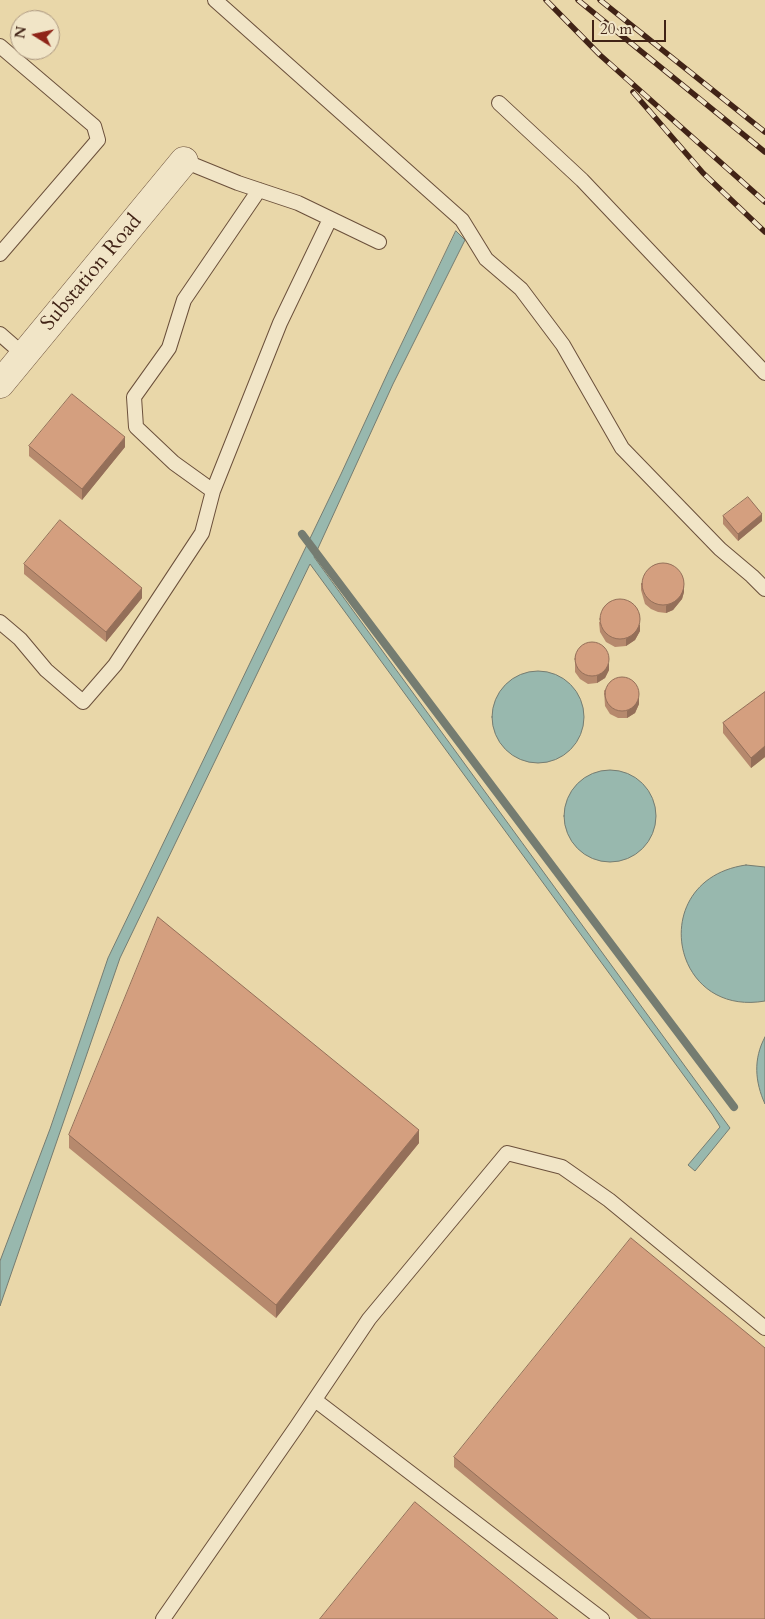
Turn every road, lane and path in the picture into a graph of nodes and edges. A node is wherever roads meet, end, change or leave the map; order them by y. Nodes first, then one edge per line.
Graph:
1 (215, 0) edge
2 (0, 46) edge
3 (499, 103) dead end
4 (184, 161) joint
5 (259, 190) junction
6 (330, 219) junction
7 (380, 242) dead end
8 (0, 254) edge
9 (0, 334) edge
10 (24, 355) junction
11 (765, 373) edge
12 (0, 384) edge
13 (213, 490) junction
14 (765, 589) edge
15 (0, 622) edge
16 (765, 1328) edge
17 (315, 1400) junction
18 (163, 1619) edge
19 (602, 1619) edge

1 - 14 lane
2 - 8 lane
3 - 11 lane
4 - 5 lane
4 - 10 street, Substation Road
5 - 6 lane
5 - 13 lane
6 - 7 lane
6 - 13 lane
9 - 10 lane
10 - 12 street, Substation Road
13 - 15 lane
16 - 17 lane
17 - 18 lane
17 - 19 lane

